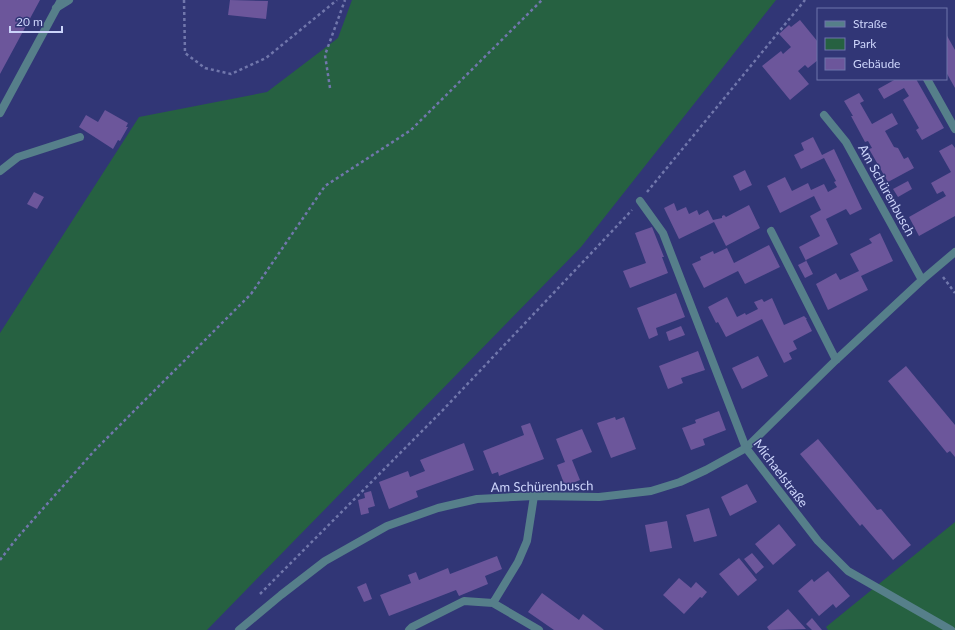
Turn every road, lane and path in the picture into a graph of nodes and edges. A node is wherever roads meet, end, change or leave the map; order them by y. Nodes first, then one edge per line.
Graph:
1 (60, 0) edge
2 (69, 0) edge
3 (184, 0) edge
4 (337, 0) edge
5 (345, 0) edge
6 (542, 0) edge
7 (805, 0) edge
8 (56, 8) junction
9 (928, 80) edge
10 (330, 88) dead end
11 (0, 113) edge
12 (824, 115) dead end
13 (955, 129) edge
14 (80, 137) dead end
15 (0, 171) edge
16 (640, 201) junction
17 (771, 231) dead end
18 (955, 252) edge
19 (936, 268) junction
20 (922, 280) junction
21 (955, 293) edge
22 (836, 360) junction
23 (746, 448) junction
24 (534, 496) junction
25 (0, 560) edge
26 (258, 596) dead end
27 (493, 603) junction
28 (239, 630) edge
29 (409, 630) edge
30 (539, 630) edge
31 (952, 630) edge

1 - 8 street
2 - 8 street
3 - 4 path
5 - 10 path
6 - 25 path
7 - 16 path
8 - 11 street
9 - 13 street
12 - 20 street, Am Schürenbusch
14 - 15 street
16 - 23 street, Michaelstraße
16 - 26 path
17 - 22 street
18 - 19 street, Am Schürenbusch
19 - 20 street, Am Schürenbusch
19 - 21 path
20 - 22 street, Am Schürenbusch
22 - 23 street, Am Schürenbusch
23 - 24 street, Am Schürenbusch
23 - 31 street, Michaelstraße
24 - 27 street
24 - 28 street, Am Schürenbusch
27 - 29 street
27 - 30 street

